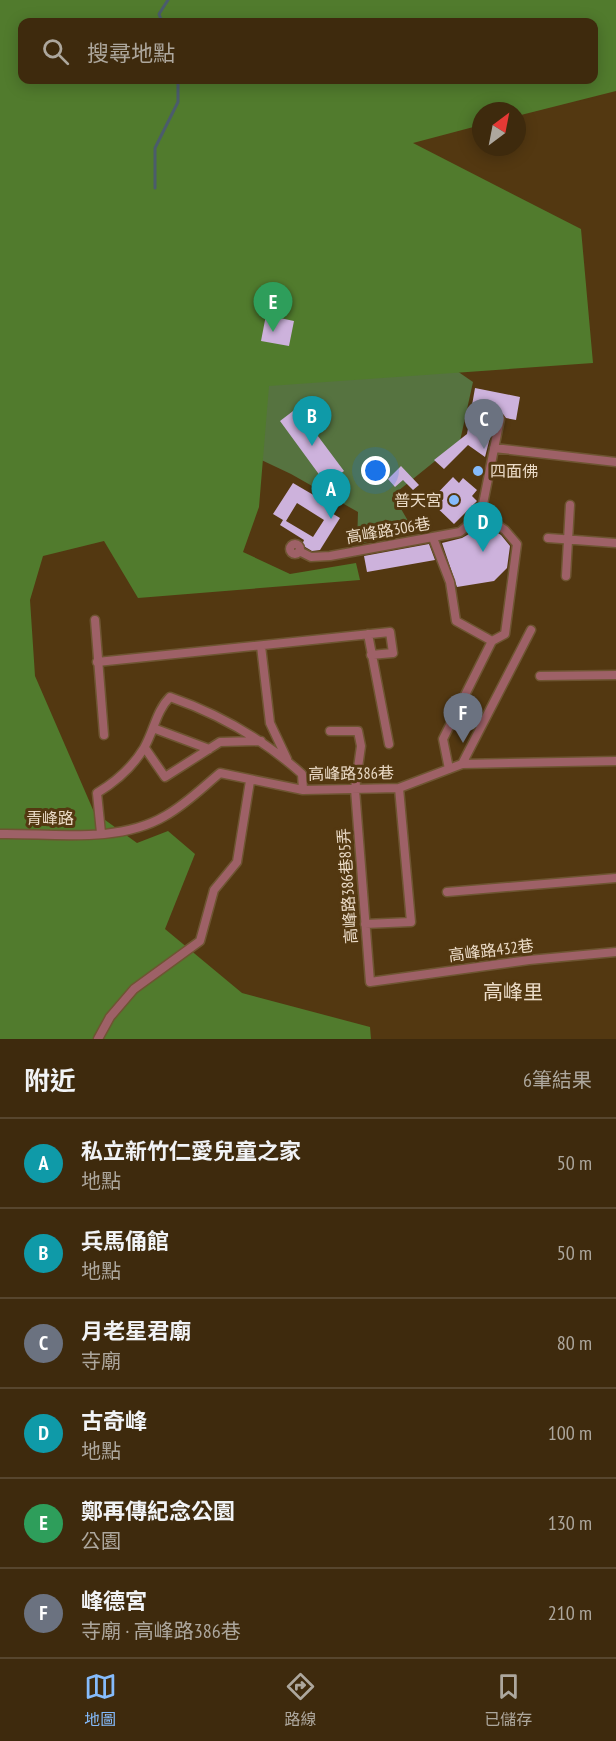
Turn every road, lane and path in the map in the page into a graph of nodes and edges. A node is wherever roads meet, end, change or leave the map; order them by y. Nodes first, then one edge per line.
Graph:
1 (500, 419) dead end
2 (495, 448) junction
3 (616, 462) edge
4 (570, 505) dead end
5 (481, 514) junction
6 (434, 538) junction
7 (548, 538) dead end
8 (568, 539) junction
9 (616, 543) edge
10 (299, 551) dead end
11 (566, 576) dead end
12 (95, 620) dead end
13 (531, 630) dead end
14 (368, 634) junction
15 (492, 641) junction
16 (261, 646) junction
17 (371, 655) junction
18 (97, 662) junction
19 (616, 675) edge
20 (540, 676) dead end
21 (153, 728) junction
22 (330, 731) dead end
23 (105, 735) dead end
24 (261, 741) junction
25 (389, 744) dead end
26 (145, 748) junction
27 (209, 749) junction
28 (616, 761) edge
29 (289, 762) junction
30 (462, 764) junction
31 (449, 769) junction
32 (250, 781) junction
33 (399, 788) junction
34 (355, 789) junction
35 (303, 790) junction
36 (101, 833) junction
37 (0, 834) edge
38 (616, 878) edge
39 (447, 892) dead end
40 (365, 924) junction
41 (616, 952) edge
42 (370, 982) joint
43 (98, 1039) edge

1 - 2 street
2 - 3 street
2 - 5 street
4 - 8 street
5 - 6 street, 高峰路306巷
5 - 15 street
6 - 10 street, 高峰路306巷
6 - 15 street
7 - 8 street
8 - 9 street
8 - 11 street
12 - 18 street
13 - 30 street
14 - 16 street
14 - 17 street
14 - 17 street
15 - 31 street
16 - 18 street
16 - 29 street
17 - 25 street
18 - 23 street
19 - 20 street
21 - 24 street
21 - 26 street
21 - 27 street
22 - 34 street, 高峰路386巷85弄
24 - 27 street
24 - 29 street
26 - 27 street
26 - 36 street
28 - 30 street, 高峰路386巷
29 - 35 street
30 - 31 street, 高峰路386巷
31 - 33 street, 高峰路386巷
32 - 35 street, 高峰路386巷
32 - 36 street, 高峰路386巷
32 - 43 street
33 - 34 street, 高峰路386巷
33 - 40 street
34 - 35 street, 高峰路386巷
34 - 40 street, 高峰路386巷85弄
36 - 37 street, 青峰路
38 - 39 street
40 - 42 street, 高峰路386巷85弄
41 - 42 street, 高峰路432巷

